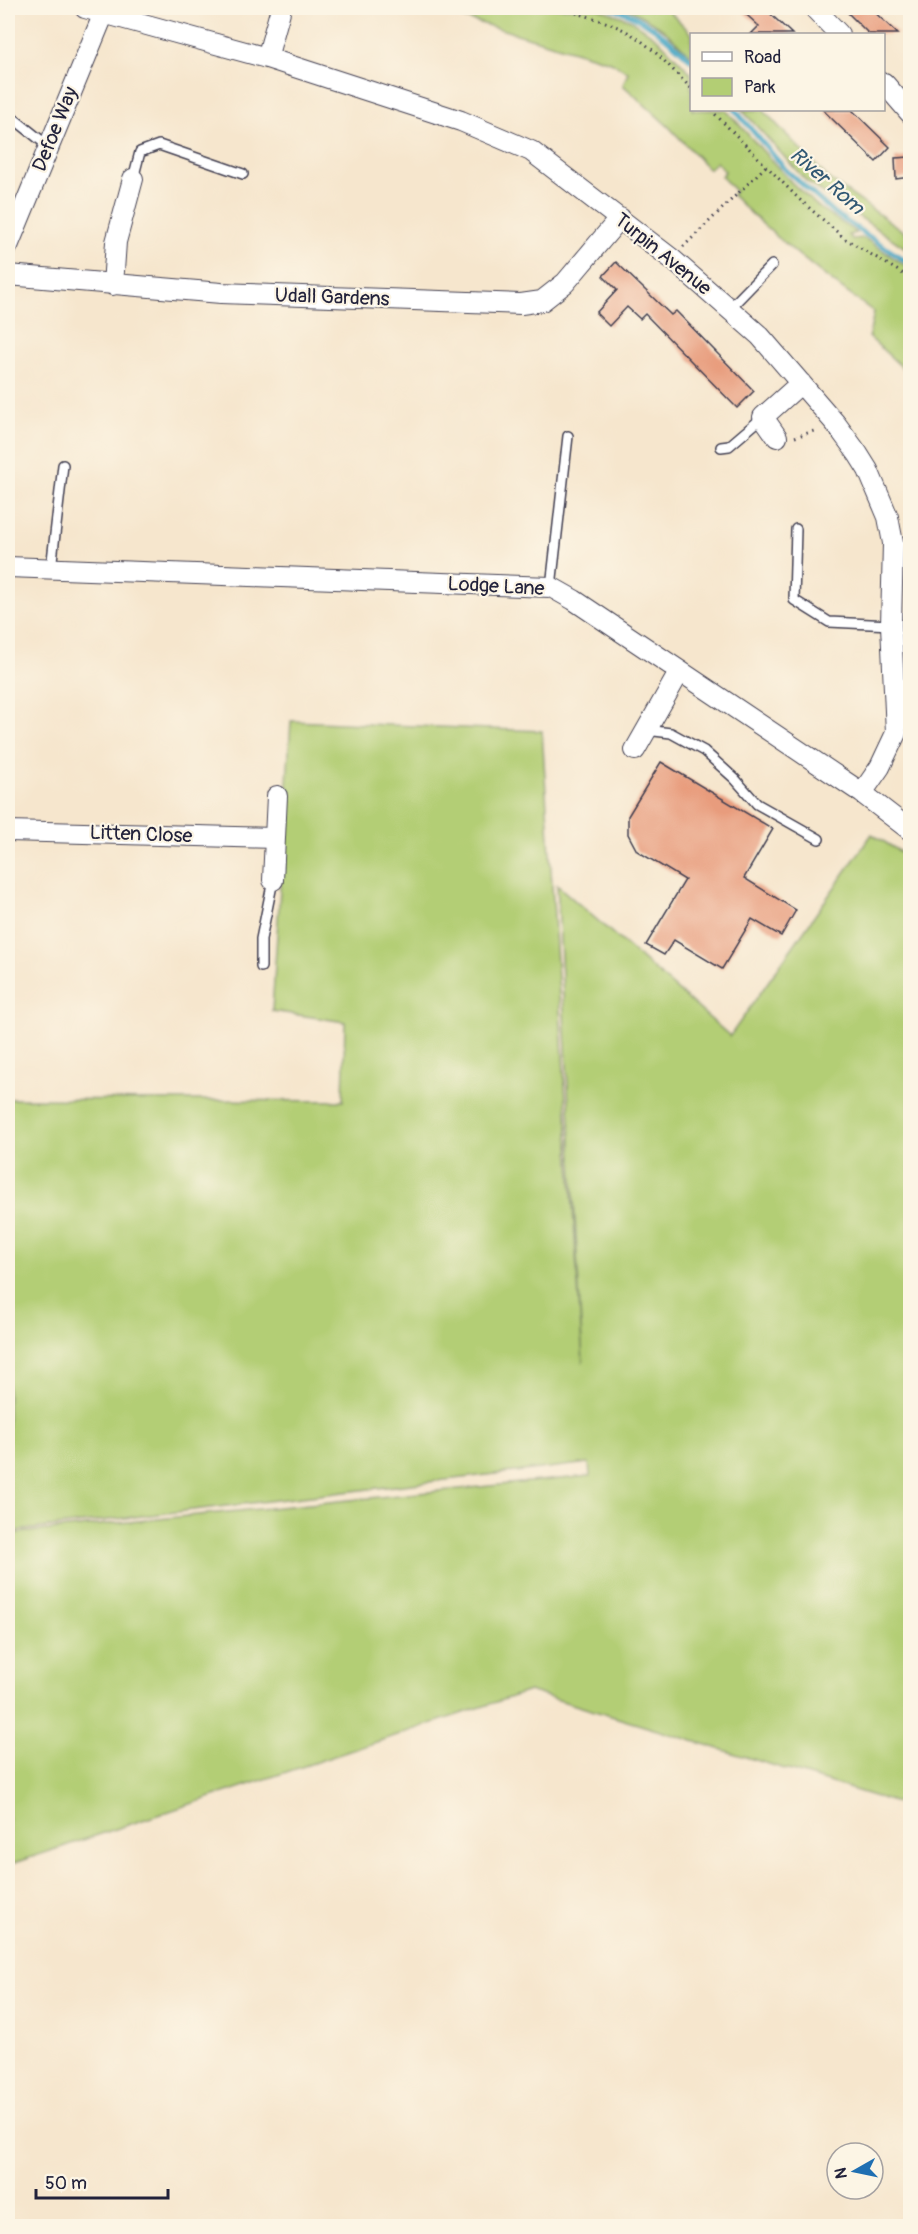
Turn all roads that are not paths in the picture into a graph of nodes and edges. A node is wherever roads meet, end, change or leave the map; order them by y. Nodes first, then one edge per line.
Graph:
1 (281, 8) edge
2 (814, 8) edge
3 (94, 10) edge
4 (838, 33) edge
5 (267, 58) junction
6 (885, 85) edge
7 (910, 113) edge
8 (8, 114) edge
9 (48, 146) junction
10 (243, 174) dead end
11 (133, 179) joint
12 (13, 217) edge
13 (620, 218) junction
14 (8, 246) edge
15 (772, 265) dead end
16 (8, 275) edge
17 (113, 285) junction
18 (730, 308) junction
19 (801, 383) junction
20 (764, 417) junction
21 (568, 436) dead end
22 (783, 438) road end
23 (721, 447) dead end
24 (63, 465) dead end
25 (796, 529) dead end
26 (902, 543) edge
27 (8, 567) edge
28 (51, 569) junction
29 (551, 587) junction
30 (891, 625) junction
31 (680, 671) junction
32 (646, 730) junction
33 (635, 750) dead end
34 (862, 793) junction
35 (277, 796) dead end
36 (910, 830) edge
37 (8, 831) edge
38 (275, 838) junction
39 (819, 839) dead end
40 (273, 880) joint
41 (261, 968) dead end

1 - 5 street
2 - 4 street
3 - 5 street, Turpin Avenue
3 - 9 street, Defoe Way
5 - 13 street, Turpin Avenue
6 - 7 street
8 - 9 lane
9 - 12 street, Defoe Way
10 - 11 lane
11 - 17 street
12 - 14 street, Defoe Way
13 - 17 street, Udall Gardens
13 - 18 street, Turpin Avenue
15 - 18 lane
16 - 17 street, Udall Gardens
18 - 19 street, Turpin Avenue
19 - 20 street
19 - 26 street, Turpin Avenue
20 - 22 street
20 - 23 lane
21 - 29 lane
24 - 28 lane
25 - 30 lane
26 - 30 street, Turpin Avenue
27 - 28 street, Lodge Lane
28 - 29 street, Lodge Lane
29 - 31 street, Lodge Lane
30 - 34 street, Turpin Avenue
31 - 32 street
31 - 34 street, Lodge Lane
32 - 33 street
32 - 39 lane
34 - 36 street, Lodge Lane
35 - 38 street
37 - 38 street, Litten Close
38 - 40 street
40 - 41 lane

